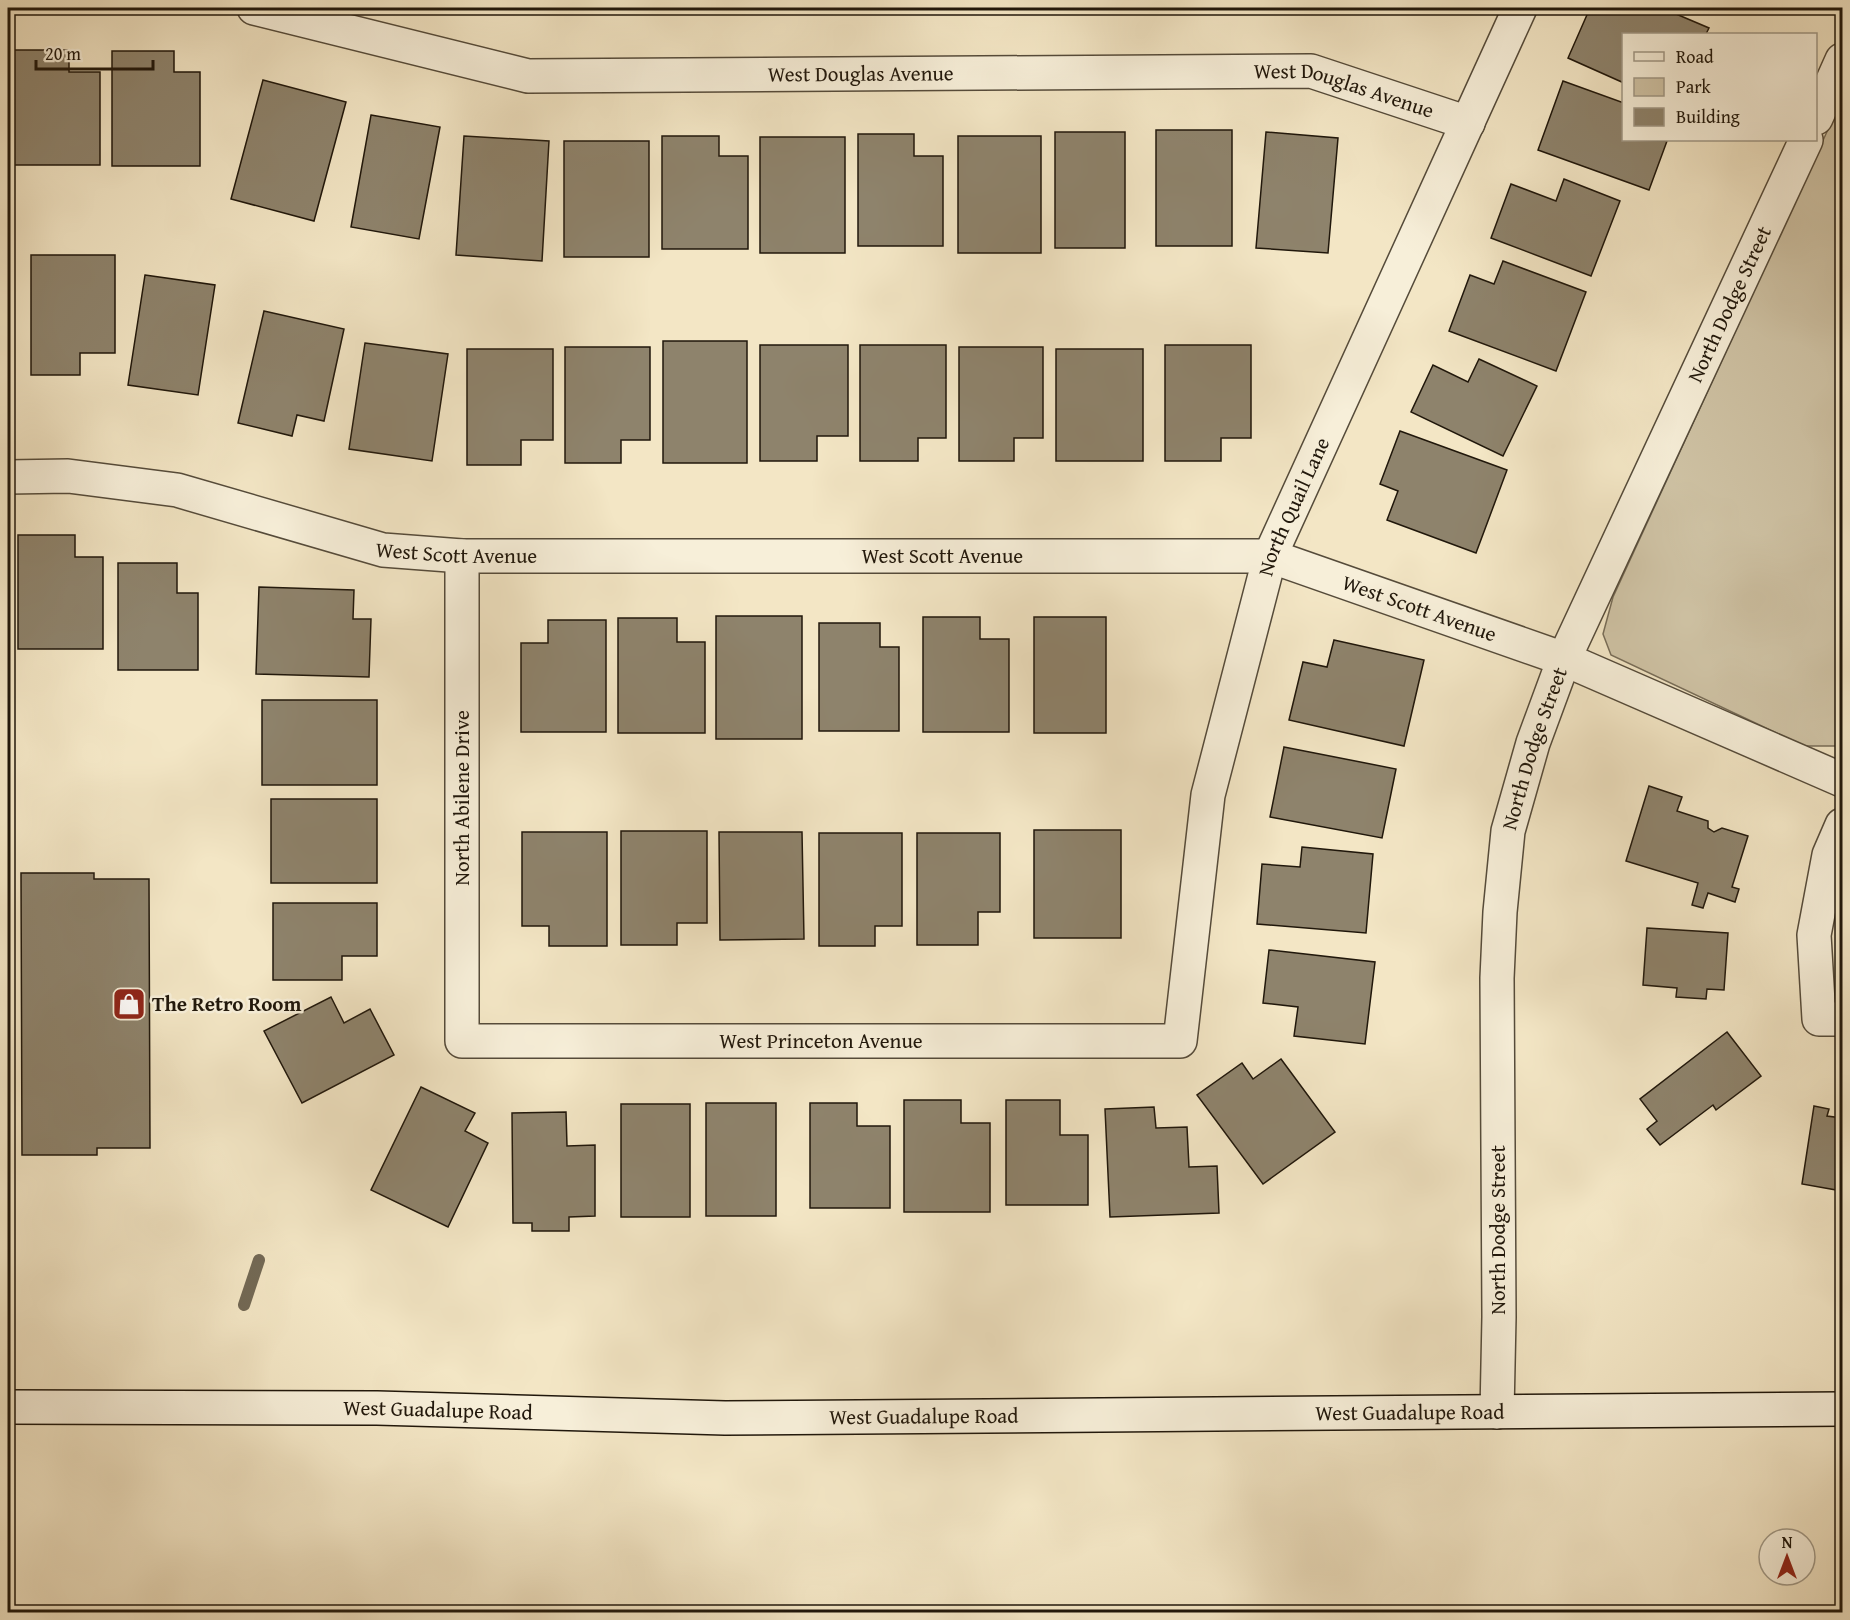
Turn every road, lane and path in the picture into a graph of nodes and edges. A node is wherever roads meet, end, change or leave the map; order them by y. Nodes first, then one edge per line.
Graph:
1 (254, 8) edge
2 (1520, 8) edge
3 (1842, 60) edge
4 (1817, 114) edge
5 (1468, 123) junction
6 (1806, 141) edge
7 (8, 477) edge
8 (462, 556) junction
9 (1270, 556) junction
10 (1564, 658) junction
11 (1842, 780) edge
12 (1842, 825) edge
13 (1831, 1019) edge
14 (462, 1041) joint
15 (1180, 1041) joint
16 (8, 1407) edge
17 (1842, 1409) edge
18 (1497, 1412) junction

1 - 5 street, West Douglas Avenue
2 - 5 street, North Quail Lane
3 - 4 street
5 - 9 street, North Quail Lane
6 - 10 street, North Dodge Street
7 - 8 street, West Scott Avenue
8 - 9 street, West Scott Avenue
8 - 14 street, North Abilene Drive
9 - 10 street, West Scott Avenue
9 - 15 street, North Quail Lane
10 - 11 street, West Scott Avenue
10 - 18 street, North Dodge Street
12 - 13 street
14 - 15 street, West Princeton Avenue
16 - 18 street, West Guadalupe Road
17 - 18 street, West Guadalupe Road

